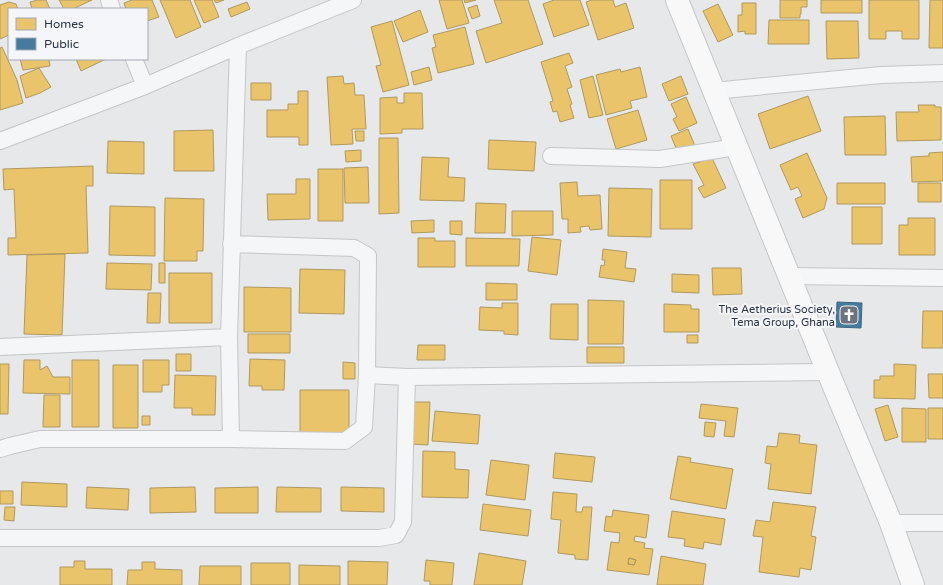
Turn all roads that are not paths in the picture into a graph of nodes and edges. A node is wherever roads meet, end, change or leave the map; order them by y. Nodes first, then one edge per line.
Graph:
1 (677, 0) edge
2 (347, 1) edge
3 (238, 46) junction
4 (134, 60) edge
5 (943, 73) edge
6 (145, 86) junction
7 (713, 91) junction
8 (0, 141) edge
9 (736, 147) junction
10 (551, 156) dead end
11 (232, 244) junction
12 (789, 276) junction
13 (943, 278) edge
14 (229, 337) junction
15 (0, 347) edge
16 (828, 372) junction
17 (367, 376) junction
18 (407, 377) junction
19 (231, 439) junction
20 (0, 449) edge
21 (891, 523) junction
22 (943, 523) edge
23 (0, 538) edge
24 (913, 585) edge

1 - 7 street
2 - 3 street
3 - 6 street
3 - 11 street
4 - 6 street
5 - 7 street
6 - 8 street
7 - 9 street
9 - 10 street
9 - 12 street
11 - 14 street
11 - 17 street
12 - 13 street
12 - 16 street
14 - 15 street
14 - 19 street
16 - 18 street
16 - 21 street
17 - 18 street
17 - 19 street
18 - 23 street
19 - 20 street
21 - 22 street
21 - 24 street

